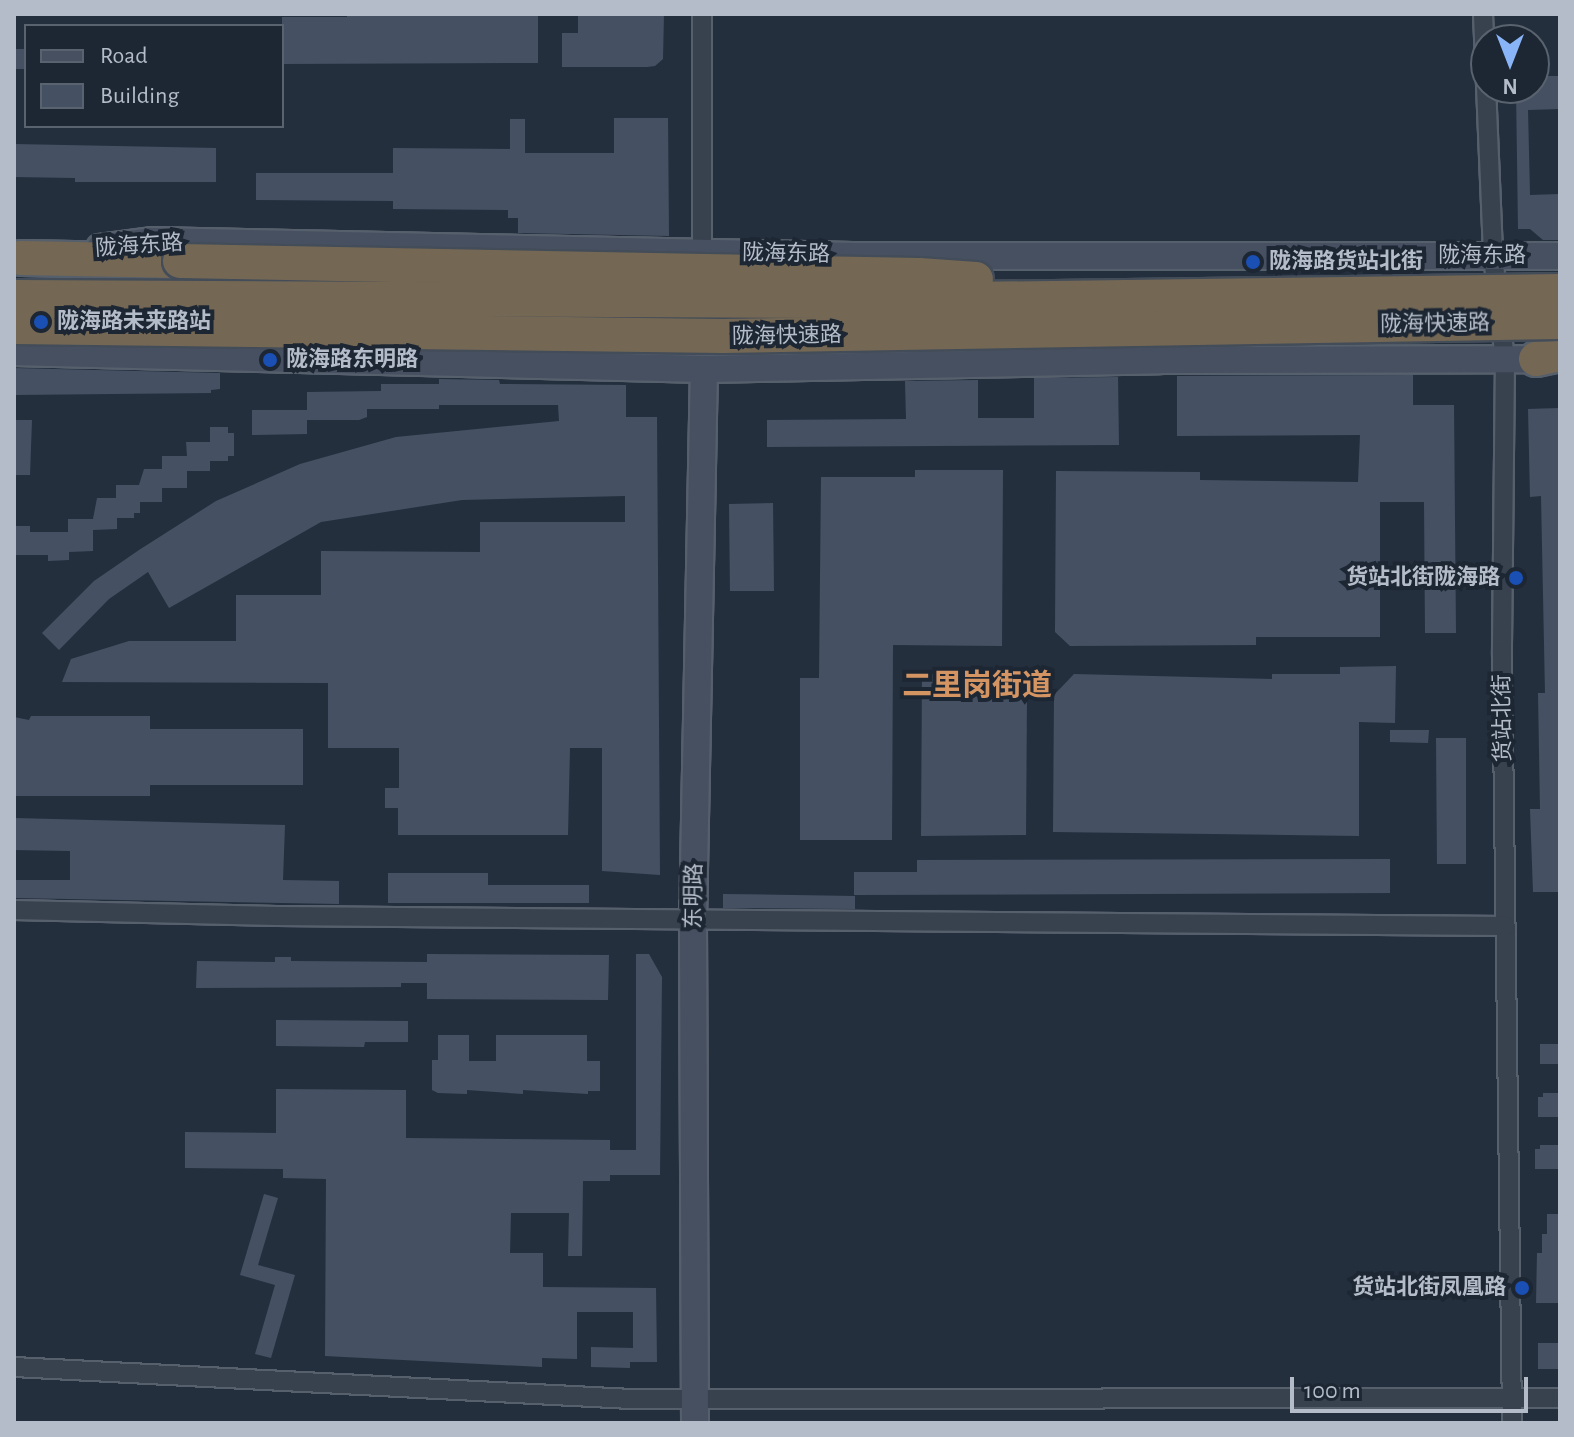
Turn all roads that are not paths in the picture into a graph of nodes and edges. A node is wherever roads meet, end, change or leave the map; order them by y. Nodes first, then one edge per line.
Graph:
1 (702, 14) edge
2 (1483, 14) edge
3 (702, 252) junction
4 (1493, 256) junction
5 (1560, 256) edge
6 (17, 258) edge
7 (1560, 291) edge
8 (1136, 295) junction
9 (14, 297) edge
10 (1560, 322) edge
11 (14, 327) edge
12 (14, 352) edge
13 (1540, 358) edge
14 (704, 369) junction
15 (14, 910) edge
16 (693, 920) junction
17 (1505, 926) junction
18 (14, 1367) edge
19 (1512, 1398) junction
20 (1560, 1398) edge
21 (695, 1411) edge
22 (1512, 1423) edge

1 - 3 street
2 - 4 street, 货站北街
3 - 4 street, 陇海东路
3 - 6 street, 陇海东路
3 - 14 street
4 - 5 street, 陇海东路
4 - 13 street, 货站北街
6 - 8 highway, bridge
7 - 8 highway, 陇海快速路, bridge
8 - 9 highway, 陇海快速路, bridge
10 - 11 highway, 陇海快速路, bridge
12 - 14 street
13 - 14 street
13 - 17 street, 货站北街
14 - 16 street, 东明路
15 - 16 street
16 - 17 street
16 - 21 street, 东明路
17 - 19 street, 货站北街
18 - 21 street
19 - 20 street
19 - 21 street
19 - 22 street, 货站北街

